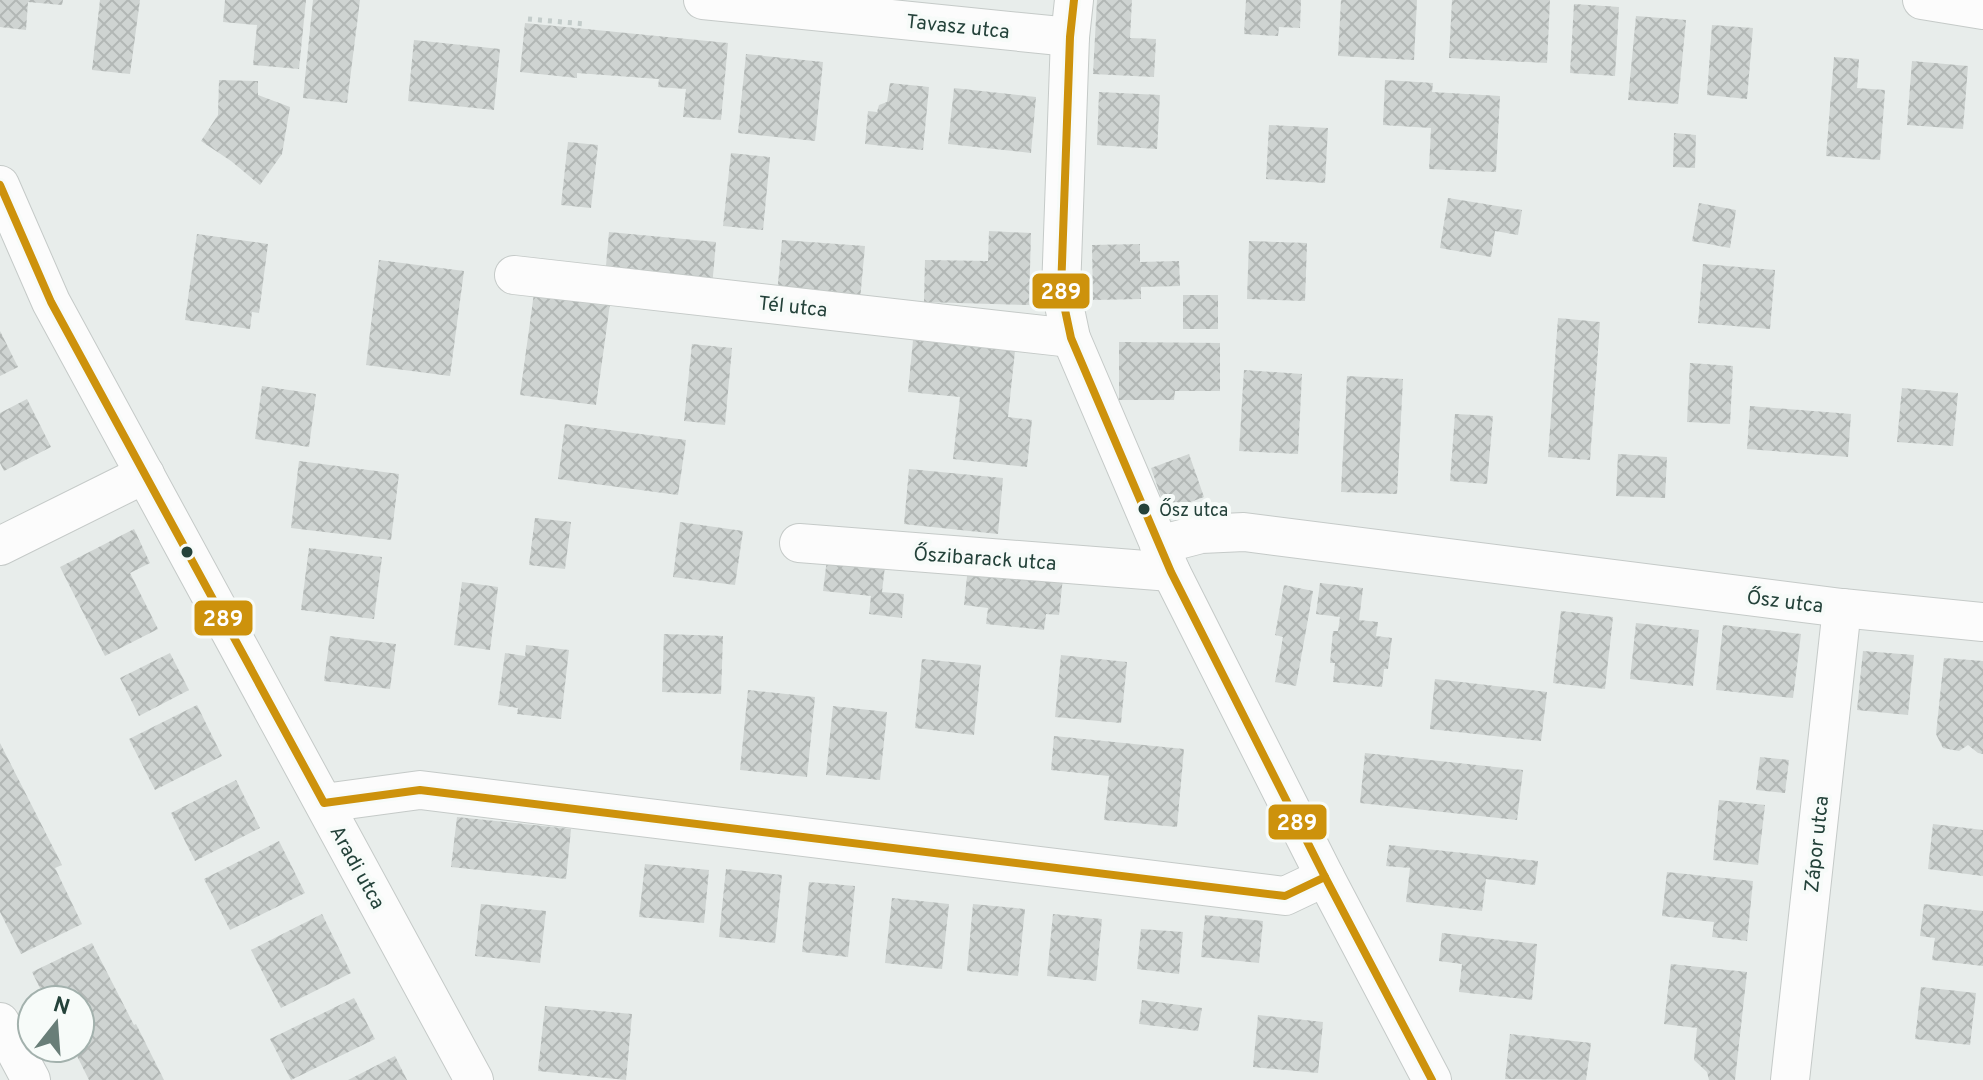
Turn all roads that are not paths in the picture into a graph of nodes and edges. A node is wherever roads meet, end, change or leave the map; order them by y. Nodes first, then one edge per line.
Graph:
1 (703, 0) edge
2 (1074, 0) edge
3 (1922, 0) edge
4 (1983, 10) edge
5 (1070, 37) junction
6 (0, 185) edge
7 (514, 275) dead end
8 (1071, 338) junction
9 (145, 474) junction
10 (799, 543) dead end
11 (0, 546) edge
12 (1165, 559) junction
13 (1842, 608) junction
14 (1983, 622) edge
15 (324, 803) junction
16 (1325, 877) junction
17 (0, 1022) edge
18 (31, 1080) edge
19 (474, 1080) edge
20 (1432, 1080) edge
21 (1790, 1080) edge

1 - 5 street, Tavasz utca
2 - 5 street
3 - 4 street
5 - 8 street
6 - 9 street, Aradi utca
7 - 8 street, Tél utca
8 - 12 street
9 - 11 street
9 - 15 street, Aradi utca
10 - 12 street, Őszibarack utca
12 - 13 street, Ősz utca
12 - 16 street
13 - 14 street, Ősz utca
13 - 21 street, Zápor utca
15 - 16 street
15 - 19 street, Aradi utca
16 - 20 street
17 - 18 street

